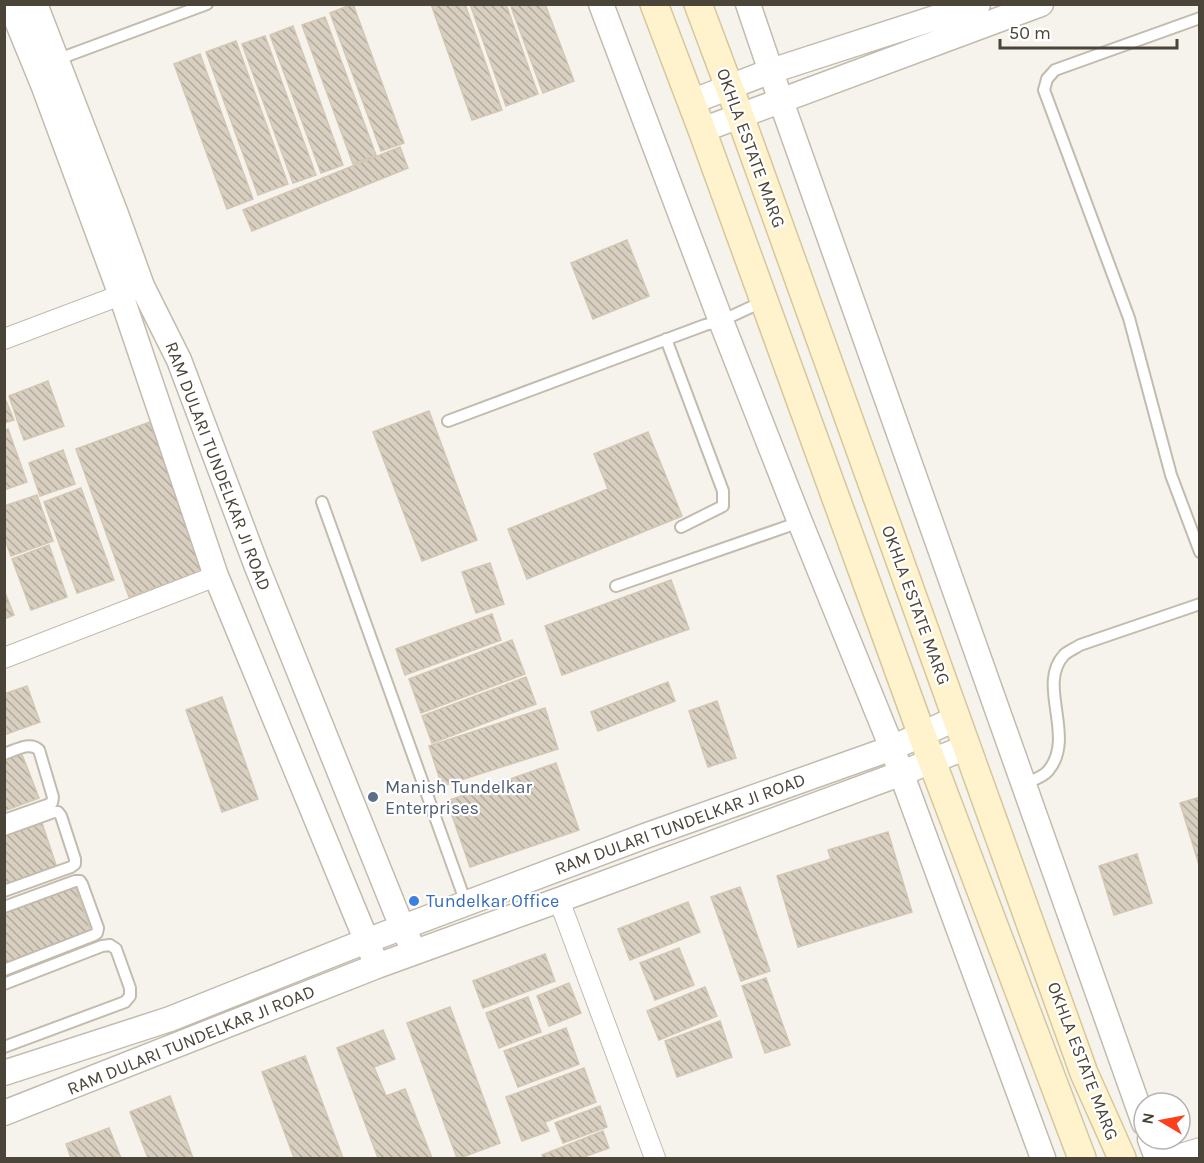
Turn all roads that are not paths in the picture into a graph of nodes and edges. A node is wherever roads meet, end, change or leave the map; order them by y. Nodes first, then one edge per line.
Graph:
1 (10, 4) edge
2 (35, 4) edge
3 (207, 4) edge
4 (602, 4) edge
5 (654, 4) edge
6 (698, 4) edge
7 (748, 4) edge
8 (978, 4) edge
9 (1041, 4) edge
10 (1200, 18) edge
11 (56, 60) junction
12 (771, 71) junction
13 (729, 87) junction
14 (781, 101) junction
15 (691, 102) junction
16 (740, 116) junction
17 (702, 130) junction
18 (132, 291) junction
19 (764, 301) junction
20 (721, 321) junction
21 (4, 339) edge
22 (666, 339) junction
23 (448, 421) dead end
24 (322, 502) dead end
25 (800, 522) junction
26 (681, 527) dead end
27 (1200, 552) edge
28 (216, 576) junction
29 (616, 586) dead end
30 (1200, 604) edge
31 (4, 658) edge
32 (957, 718) junction
33 (922, 735) junction
34 (967, 747) junction
35 (892, 748) junction
36 (4, 754) edge
37 (932, 760) junction
38 (902, 773) junction
39 (1024, 784) junction
40 (4, 820) edge
41 (4, 830) edge
42 (4, 891) edge
43 (559, 900) junction
44 (466, 903) junction
45 (4, 907) edge
46 (402, 927) junction
47 (366, 941) junction
48 (415, 952) junction
49 (377, 966) junction
50 (4, 970) edge
51 (4, 984) edge
52 (4, 1047) edge
53 (4, 1073) edge
54 (1133, 1091) edge
55 (4, 1113) edge
56 (1200, 1148) edge
57 (655, 1158) edge
58 (1043, 1158) edge
59 (1082, 1158) edge
60 (1122, 1158) edge
61 (1167, 1158) edge

1 - 18 street, RAM DULARI TUNDELKAR JI ROAD
2 - 11 street, RAM DULARI TUNDELKAR JI ROAD
3 - 11 lane
4 - 20 street
5 - 15 main road, OKHLA ESTATE MARG
6 - 13 main road, OKHLA ESTATE MARG
7 - 12 street
8 - 12 street
9 - 14 street
10 - 27 lane
11 - 18 street, RAM DULARI TUNDELKAR JI ROAD
12 - 13 street
12 - 14 street
13 - 15 street
13 - 16 main road, OKHLA ESTATE MARG
14 - 16 street
14 - 39 street
15 - 17 main road, OKHLA ESTATE MARG
16 - 17 street
16 - 32 main road, OKHLA ESTATE MARG
17 - 19 main road, OKHLA ESTATE MARG
18 - 21 street
18 - 28 street, RAM DULARI TUNDELKAR JI ROAD
18 - 46 street, RAM DULARI TUNDELKAR JI ROAD
19 - 20 lane
19 - 33 main road, OKHLA ESTATE MARG
20 - 22 lane
20 - 25 street
22 - 23 lane
22 - 26 lane
24 - 44 lane
25 - 29 lane
25 - 35 street
28 - 31 street
28 - 47 street, RAM DULARI TUNDELKAR JI ROAD
30 - 39 lane
32 - 33 street, RAM DULARI TUNDELKAR JI ROAD
32 - 34 main road, OKHLA ESTATE MARG
33 - 35 street, RAM DULARI TUNDELKAR JI ROAD
33 - 37 main road, OKHLA ESTATE MARG
34 - 37 street, RAM DULARI TUNDELKAR JI ROAD
34 - 60 main road, OKHLA ESTATE MARG
35 - 38 street
35 - 44 street, RAM DULARI TUNDELKAR JI ROAD
36 - 40 lane
37 - 38 street, RAM DULARI TUNDELKAR JI ROAD
37 - 59 main road, OKHLA ESTATE MARG
38 - 43 street, RAM DULARI TUNDELKAR JI ROAD
38 - 58 street
39 - 54 street
41 - 42 lane
43 - 48 street, RAM DULARI TUNDELKAR JI ROAD
43 - 57 street, RAM DULARI TUNDELKAR JI ROAD
44 - 46 street, RAM DULARI TUNDELKAR JI ROAD
45 - 50 lane
46 - 47 street, RAM DULARI TUNDELKAR JI ROAD
46 - 48 street, RAM DULARI TUNDELKAR JI ROAD
47 - 49 street, RAM DULARI TUNDELKAR JI ROAD
47 - 53 street, RAM DULARI TUNDELKAR JI ROAD
48 - 49 street, RAM DULARI TUNDELKAR JI ROAD
49 - 55 street, RAM DULARI TUNDELKAR JI ROAD
51 - 52 lane
56 - 61 street

